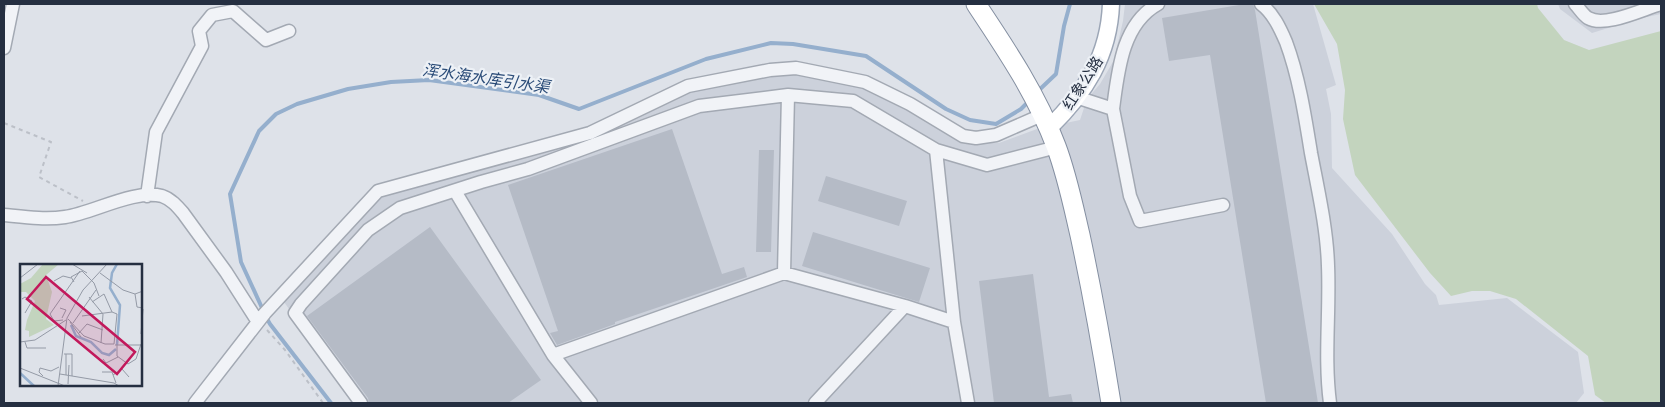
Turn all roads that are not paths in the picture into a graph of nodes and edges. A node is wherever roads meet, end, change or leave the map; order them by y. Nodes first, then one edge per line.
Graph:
1 (13, 4) edge
2 (976, 4) edge
3 (1111, 4) edge
4 (1158, 4) edge
5 (1261, 4) edge
6 (1575, 4) edge
7 (1661, 4) edge
8 (289, 31) dead end
9 (4, 48) edge
10 (788, 95) junction
11 (1076, 97) junction
12 (1113, 109) junction
13 (1043, 116) junction
14 (1057, 146) junction
15 (936, 150) junction
16 (455, 191) junction
17 (147, 196) junction
18 (1223, 205) dead end
19 (4, 215) edge
20 (784, 274) junction
21 (905, 306) junction
22 (262, 318) junction
23 (954, 322) junction
24 (553, 355) junction
25 (195, 403) edge
26 (361, 403) edge
27 (591, 403) edge
28 (816, 403) edge
29 (968, 403) edge
30 (1111, 403) edge
31 (1330, 403) edge

1 - 9 street
2 - 13 highway
3 - 11 main road, 红象公路
4 - 12 street
5 - 31 street
6 - 7 street
8 - 17 street
10 - 15 street
10 - 16 street
10 - 20 street
11 - 12 street
11 - 13 main road, 红象公路
12 - 18 street
13 - 14 highway
13 - 22 street
14 - 15 street
14 - 30 highway
15 - 23 street
16 - 24 street
16 - 26 street
17 - 19 street
17 - 22 street
20 - 21 street
20 - 24 street
21 - 23 street
21 - 28 street
22 - 25 street
23 - 29 street
24 - 27 street

